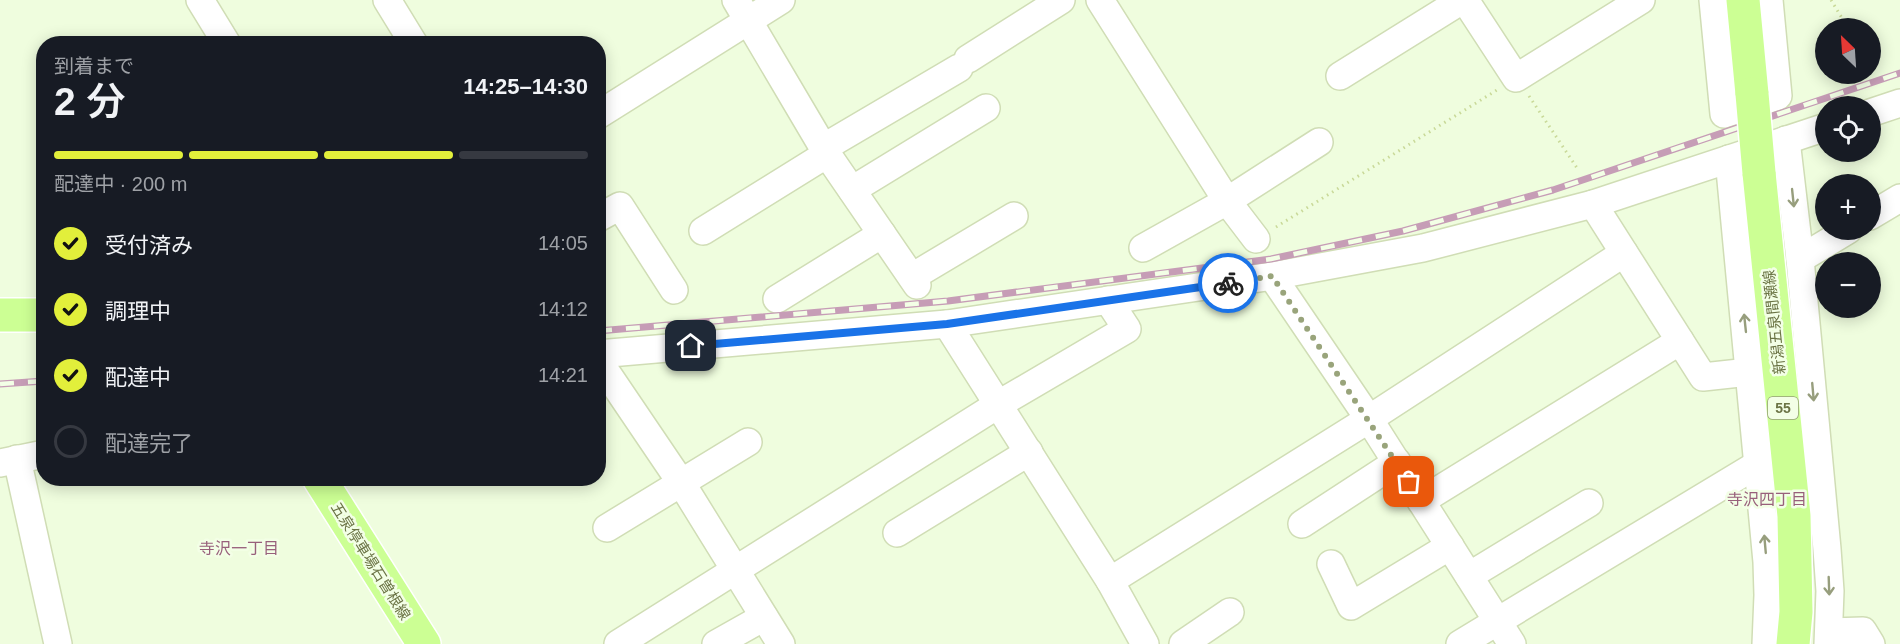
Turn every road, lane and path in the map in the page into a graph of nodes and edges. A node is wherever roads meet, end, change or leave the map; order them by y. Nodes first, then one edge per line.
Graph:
1 (200, 0) edge
2 (387, 0) edge
3 (781, 0) edge
4 (1061, 0) edge
5 (1101, 0) edge
6 (1463, 0) edge
7 (1641, 0) edge
8 (1713, 0) edge
9 (1743, 0) edge
10 (1769, 0) edge
11 (1831, 0) edge
12 (742, 10) edge
13 (1842, 18) edge
14 (222, 36) edge
15 (409, 36) edge
16 (1340, 76) dead end
17 (1516, 78) junction
18 (986, 108) dead end
19 (606, 109) edge
20 (1815, 131) edge
21 (1786, 140) junction
22 (1319, 142) dead end
23 (825, 151) junction
24 (1729, 159) junction
25 (1577, 168) dead end
26 (852, 190) junction
27 (1900, 198) edge
28 (1227, 201) junction
29 (1593, 204) junction
30 (1881, 209) edge
31 (606, 214) edge
32 (1014, 216) dead end
33 (703, 231) dead end
34 (882, 234) junction
35 (1256, 240) joint
36 (1831, 240) edge
37 (1143, 248) dead end
38 (1624, 253) junction
39 (1800, 259) junction
40 (1272, 276) junction
41 (674, 290) dead end
42 (777, 298) dead end
43 (1108, 300) junction
44 (0, 315) edge
45 (36, 315) edge
46 (947, 324) junction
47 (1680, 340) junction
48 (606, 353) edge
49 (606, 372) edge
50 (1749, 372) junction
51 (999, 404) junction
52 (1369, 419) junction
53 (748, 442) dead end
54 (1029, 452) junction
55 (36, 455) edge
56 (8, 461) edge
57 (1396, 462) junction
58 (1758, 464) junction
59 (682, 484) junction
60 (324, 486) edge
61 (1421, 501) junction
62 (1589, 503) dead end
63 (1302, 524) dead end
64 (607, 528) dead end
65 (897, 533) dead end
66 (1450, 546) junction
67 (1331, 564) dead end
68 (736, 571) junction
69 (1469, 576) junction
70 (1110, 581) junction
71 (1230, 612) dead end
72 (764, 617) junction
73 (1505, 633) edge
74 (1828, 638) edge
75 (58, 644) edge
76 (424, 644) edge
77 (618, 644) edge
78 (716, 644) edge
79 (781, 644) edge
80 (1145, 644) edge
81 (1183, 644) edge
82 (1460, 644) edge
83 (1766, 644) edge
84 (1793, 644) edge
85 (1871, 644) edge

1 - 14 street
2 - 15 street
3 - 12 street
4 - 23 street
5 - 28 street
6 - 16 street
6 - 17 street
7 - 17 street
8 - 10 street
9 - 84 main road, 新潟五泉間瀬線 / 55, bridge
11 - 13 path
12 - 19 street
12 - 23 street
17 - 25 path
17 - 35 path
18 - 26 street
20 - 21 street
21 - 24 street
21 -> 39 street
22 - 28 street
23 - 26 street
23 - 33 street
24 - 29 street
50 -> 24 street
26 - 34 street
27 - 30 street
28 - 35 street
28 - 37 street
29 - 38 street
29 - 40 street
31 - 41 street
32 - 34 street
34 - 42 street
36 - 39 street
38 - 47 street
38 - 52 street
39 -> 74 street
40 - 43 street
40 - 52 street
43 - 46 street
43 - 51 street
44 - 45 main road
46 - 48 street
46 - 51 street
47 - 50 street
47 - 61 street
49 - 59 street
50 - 58 street
51 - 54 street
51 - 68 street
52 - 57 street
52 - 70 street
53 - 59 street
54 - 65 street
54 - 70 street
55 - 56 street
56 - 75 street
57 - 61 street
57 - 63 street
58 - 73 street
83 -> 58 street
59 - 64 street
59 - 68 street
60 - 76 main road, 五泉停車場石曽根線
61 - 66 street
62 - 69 street
66 - 67 street
66 - 69 street
68 - 72 street
68 - 77 street
69 - 73 street
70 - 80 street
71 - 81 street
72 - 78 street
72 - 79 street
73 - 82 street
74 - 85 street

